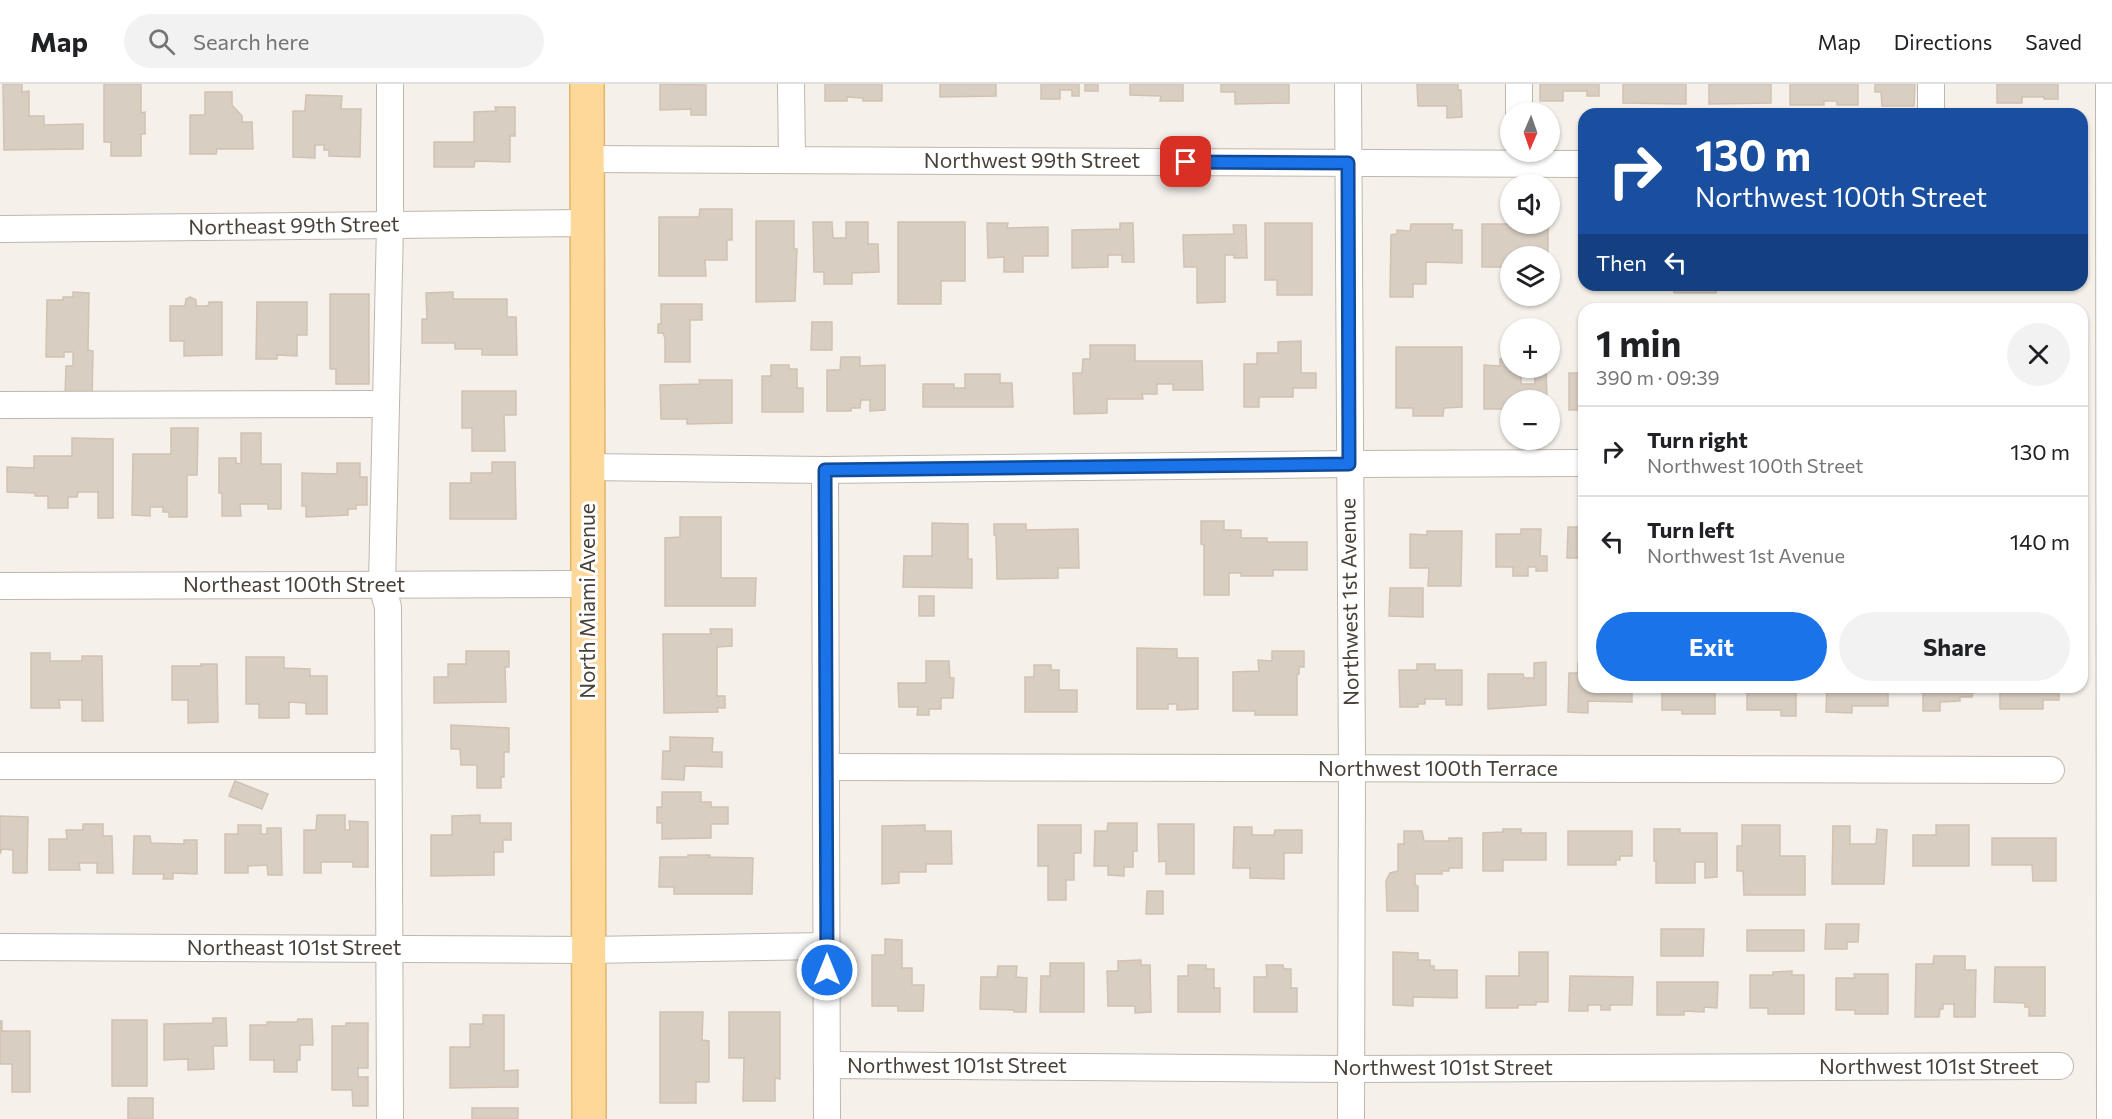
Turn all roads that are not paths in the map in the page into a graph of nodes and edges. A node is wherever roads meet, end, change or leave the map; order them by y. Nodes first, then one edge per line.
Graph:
1 (390, 84) edge
2 (587, 84) edge
3 (791, 84) edge
4 (1348, 84) edge
5 (1519, 84) edge
6 (1931, 84) edge
7 (2109, 84) edge
8 (1519, 102) edge
9 (1931, 108) edge
10 (588, 159) junction
11 (1500, 159) edge
12 (792, 160) junction
13 (1560, 162) edge
14 (1348, 163) junction
15 (1578, 163) edge
16 (2110, 178) edge
17 (588, 223) junction
18 (390, 225) junction
19 (0, 229) edge
20 (386, 404) junction
21 (0, 405) edge
22 (1578, 463) edge
23 (1349, 464) junction
24 (588, 467) junction
25 (825, 470) junction
26 (2111, 471) edge
27 (588, 584) junction
28 (382, 585) junction
29 (0, 586) edge
30 (0, 766) edge
31 (388, 766) junction
32 (826, 767) junction
33 (1352, 768) junction
34 (2051, 771) dead end
35 (2111, 774) edge
36 (827, 946) junction
37 (0, 947) edge
38 (389, 949) junction
39 (589, 950) junction
40 (827, 1065) junction
41 (2060, 1066) dead end
42 (1351, 1069) junction
43 (2111, 1074) edge
44 (390, 1119) edge
45 (589, 1119) edge
46 (827, 1119) edge
47 (1351, 1119) edge
48 (2110, 1119) edge

1 - 18 street
2 - 10 main road, North Miami Avenue
3 - 12 street
4 - 14 street, Northwest 1st Avenue
5 - 8 street
6 - 9 street
7 - 16 street
10 - 12 street, Northwest 99th Street
10 - 17 main road, North Miami Avenue
11 - 14 street, Northwest 99th Street
12 - 14 street, Northwest 99th Street
13 - 15 street, Northwest 99th Street
14 - 23 street, Northwest 1st Avenue
16 - 26 street
17 - 18 street, Northeast 99th Street
17 - 24 main road, North Miami Avenue
18 - 19 street, Northeast 99th Street
18 - 20 street
20 - 21 street
20 - 28 street
22 - 23 street
23 - 25 street
23 - 33 street, Northwest 1st Avenue
24 - 25 street
24 - 27 main road, North Miami Avenue
25 - 32 street
26 - 35 street
27 - 28 street, Northeast 100th Street
27 - 39 main road, North Miami Avenue
28 - 29 street, Northeast 100th Street
28 - 31 street
30 - 31 street
31 - 38 street
32 - 33 street, Northwest 100th Terrace
32 - 36 street
33 - 34 street, Northwest 100th Terrace
33 - 42 street, Northwest 1st Avenue
35 - 43 street
36 - 39 street
36 - 40 street
37 - 38 street, Northeast 101st Street
38 - 39 street, Northeast 101st Street
38 - 44 street
39 - 45 main road, North Miami Avenue
40 - 42 street, Northwest 101st Street
40 - 46 street
41 - 42 street, Northwest 101st Street
42 - 47 street, Northwest 1st Avenue
43 - 48 street

